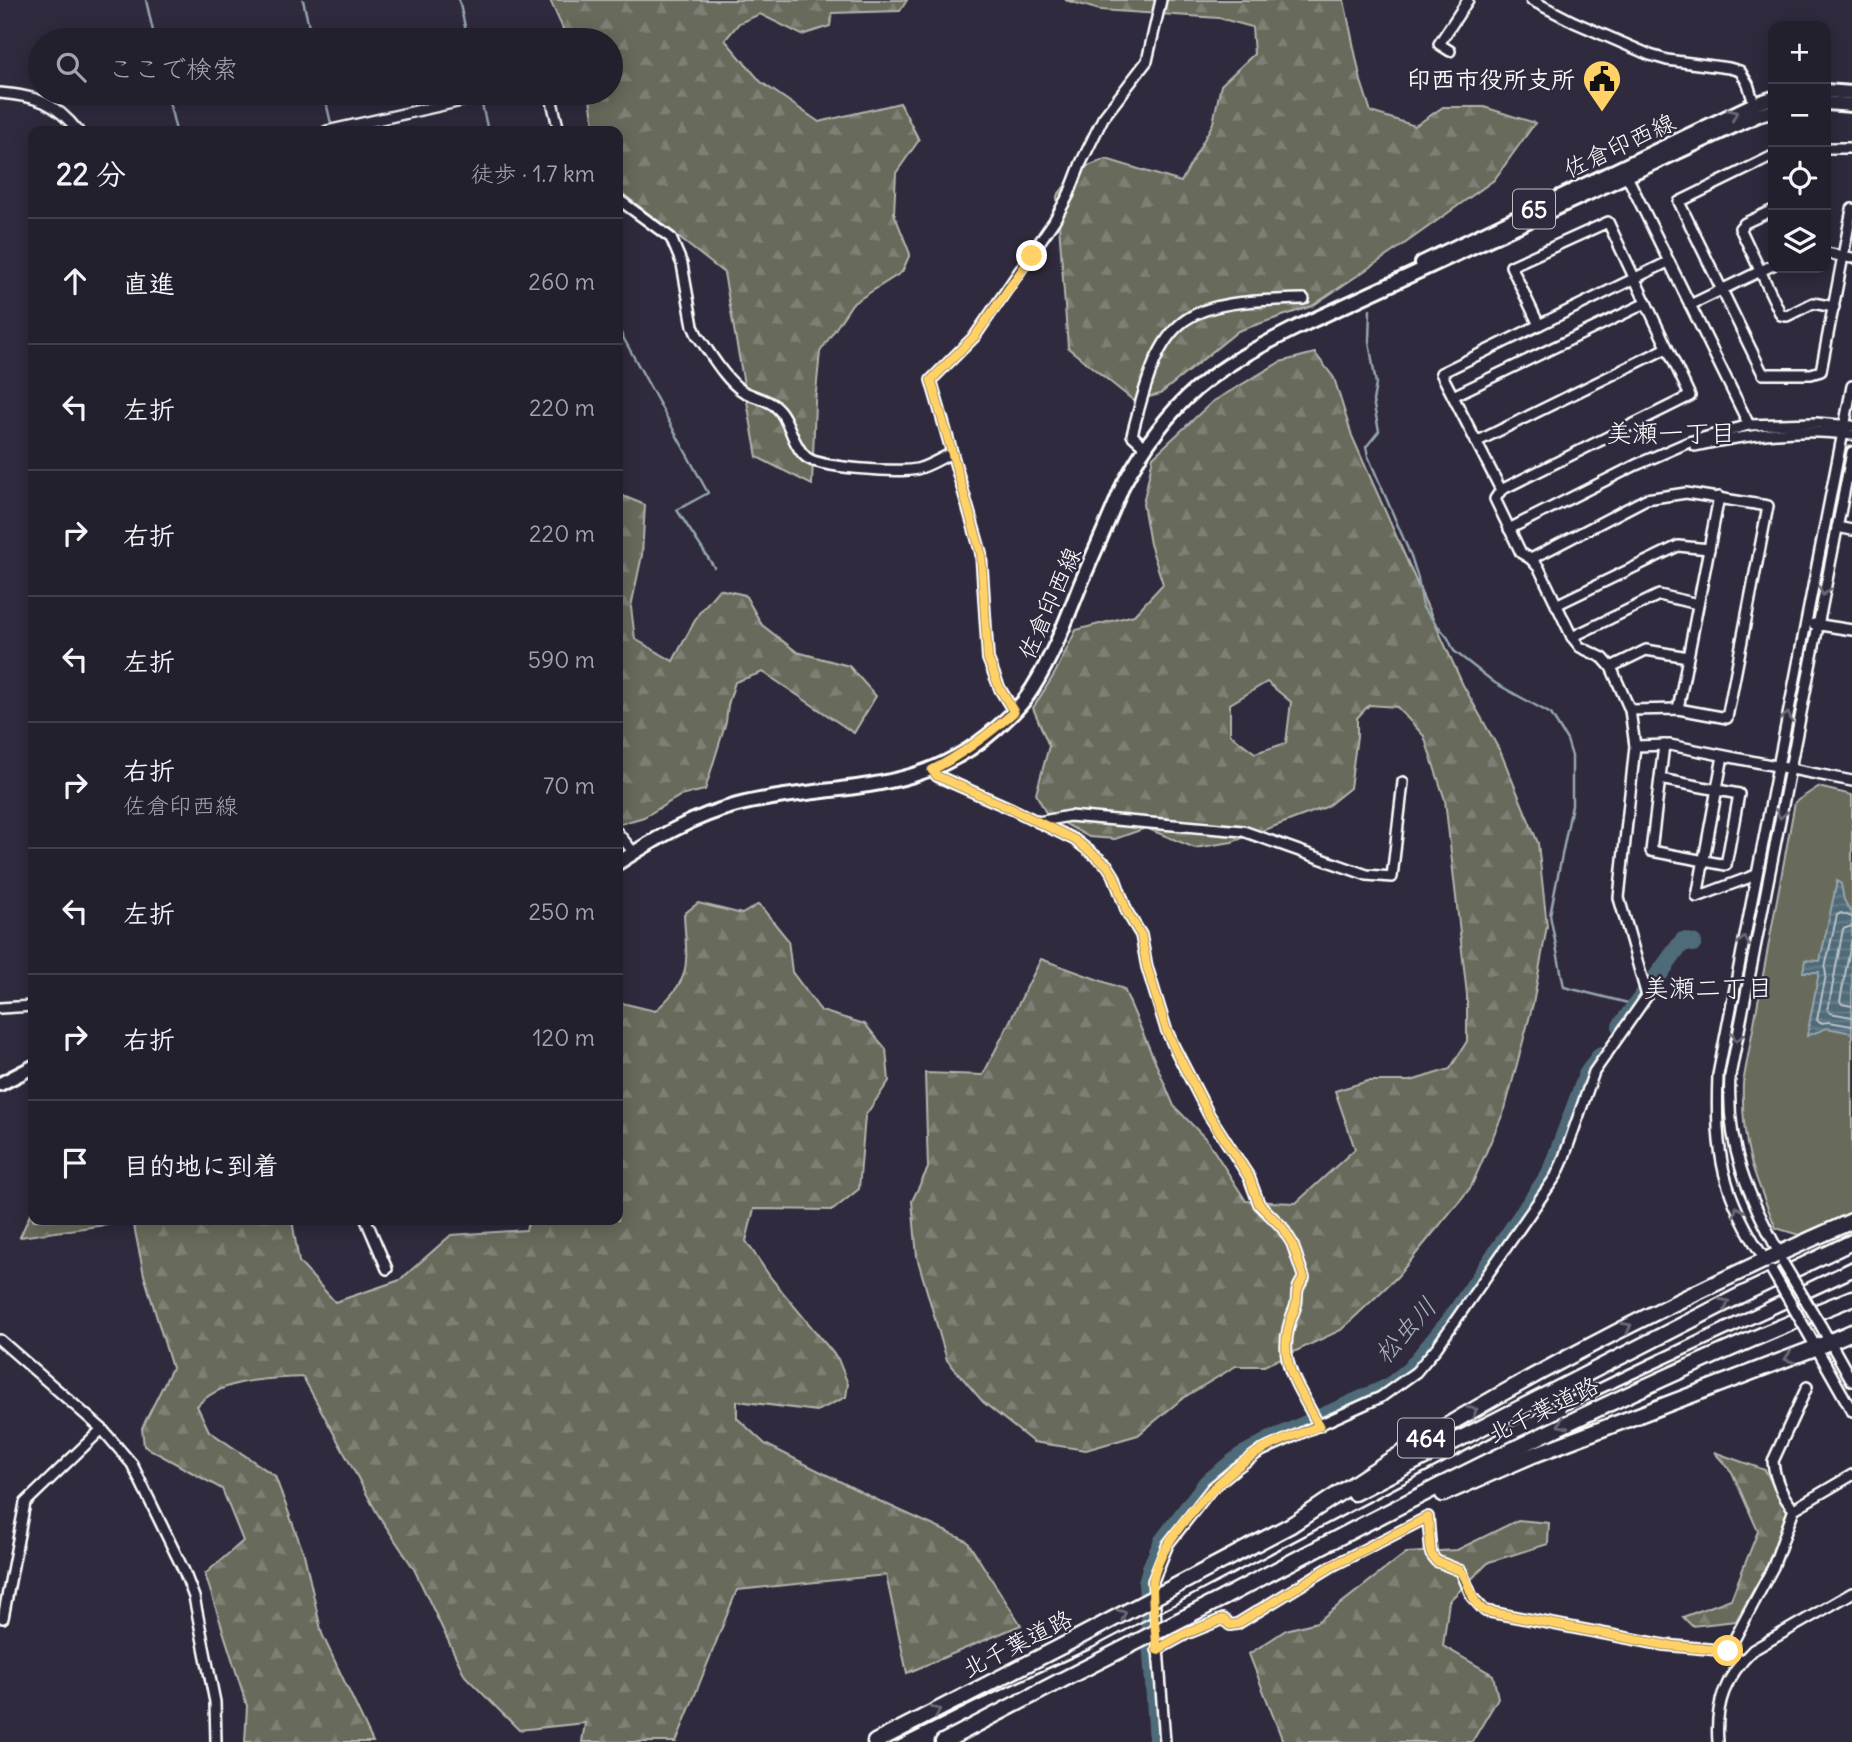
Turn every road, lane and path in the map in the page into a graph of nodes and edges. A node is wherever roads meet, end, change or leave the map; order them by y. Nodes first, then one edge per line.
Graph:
1 (1161, 0) edge
2 (1468, 0) edge
3 (1531, 0) edge
4 (1450, 51) dead end
5 (1831, 91) edge
6 (0, 93) edge
7 (1852, 93) edge
8 (28, 98) edge
9 (1768, 101) edge
10 (1831, 103) edge
11 (49, 105) edge
12 (443, 105) edge
13 (553, 105) edge
14 (1852, 105) edge
15 (1756, 109) junction
16 (1768, 110) edge
17 (74, 126) edge
18 (349, 126) edge
19 (558, 126) edge
20 (1831, 148) edge
21 (1852, 148) edge
22 (1768, 158) edge
23 (1625, 171) junction
24 (623, 202) edge
25 (1852, 209) edge
26 (1768, 212) edge
27 (1848, 257) edge
28 (1668, 262) junction
29 (1768, 267) edge
30 (1759, 271) junction
31 (1635, 278) junction
32 (1722, 290) junction
33 (1304, 299) dead end
34 (1646, 303) junction
35 (1690, 304) junction
36 (1834, 307) junction
37 (1539, 325) junction
38 (1667, 348) junction
39 (1852, 386) edge
40 (1453, 396) junction
41 (1749, 425) junction
42 (1848, 430) edge
43 (1476, 442) junction
44 (1145, 447) junction
45 (1672, 451) junction
46 (1852, 452) edge
47 (952, 453) junction
48 (1501, 490) junction
49 (1719, 497) junction
50 (1837, 527) junction
51 (1509, 529) junction
52 (1852, 530) edge
53 (1709, 549) junction
54 (1531, 559) junction
55 (1698, 604) junction
56 (1556, 605) junction
57 (1805, 623) junction
58 (1818, 625) junction
59 (1852, 630) edge
60 (1572, 637) junction
61 (1688, 657) junction
62 (1611, 667) junction
63 (1678, 709) junction
64 (1630, 710) junction
65 (1014, 712) junction
66 (1664, 745) junction
67 (1635, 746) junction
68 (1723, 755) junction
69 (1777, 766) junction
70 (1790, 768) junction
71 (932, 770) junction
72 (1660, 779) junction
73 (1852, 781) edge
74 (1403, 782) dead end
75 (1717, 790) junction
76 (1038, 822) junction
77 (623, 839) edge
78 (634, 853) junction
79 (623, 860) edge
80 (1704, 861) junction
81 (1756, 875) junction
82 (28, 1006) edge
83 (0, 1008) edge
84 (28, 1070) edge
85 (0, 1084) edge
86 (1852, 1221) edge
87 (368, 1225) edge
88 (1852, 1242) edge
89 (1781, 1258) junction
90 (1768, 1266) junction
91 (387, 1269) dead end
92 (1852, 1298) edge
93 (1852, 1332) edge
94 (0, 1340) edge
95 (1829, 1341) junction
96 (1815, 1348) junction
97 (1852, 1381) edge
98 (1807, 1387) dead end
99 (1852, 1411) edge
100 (1319, 1426) junction
101 (102, 1429) junction
102 (1852, 1475) edge
103 (1794, 1509) junction
104 (1291, 1525) junction
105 (1261, 1578) junction
106 (1852, 1593) edge
107 (3, 1618) dead end
108 (1157, 1650) junction
109 (1728, 1651) junction
110 (1741, 1661) junction
111 (216, 1742) edge
112 (875, 1742) edge
113 (943, 1742) edge
114 (1165, 1742) edge
115 (1718, 1742) edge

1 - 47 street
2 - 4 street
3 - 15 street
5 - 7 main road
6 - 8 street
9 - 15 main road, 佐倉印西線 / 65
10 - 14 main road
11 - 17 street
12 - 18 street
13 - 19 street
15 - 16 main road, 佐倉印西線 / 65
15 - 23 main road, 佐倉印西線 / 65
20 - 21 street
22 - 32 street
23 - 28 street
23 - 44 main road, 佐倉印西線 / 65
24 - 47 street
25 - 27 street
26 - 30 street
27 - 36 street
28 - 31 street
28 - 35 street
29 - 30 street
30 - 32 street
30 - 36 street
31 - 34 street
31 - 37 street
31 - 37 street
32 - 35 street
32 - 36 street
33 - 44 street
34 - 38 street
34 - 40 street
35 - 41 street
37 - 40 street
38 - 43 street
38 - 48 street
39 - 42 street
40 - 43 street
41 - 42 street
41 - 45 street
42 - 45 street
42 - 57 street
43 - 48 street
44 - 65 main road, 佐倉印西線 / 65
45 - 51 street
46 - 50 street
47 - 65 street
48 - 51 street
49 - 53 street
49 - 54 street
49 - 63 street
50 - 52 street
50 -> 58 street
51 - 54 street
53 - 55 street
53 - 56 street
54 - 56 street
55 - 60 street
55 - 61 street
56 - 60 street
57 - 58 street
69 -> 57 street
58 - 59 street
58 - 70 street
60 - 62 street
61 - 62 street
61 - 63 street
62 - 64 street
63 - 64 street
64 - 67 street
65 - 71 main road, 佐倉印西線 / 65
66 - 67 street
66 - 68 street
66 - 72 street
67 - 100 street
68 - 69 street
68 - 75 street
69 - 70 street
69 - 81 street
70 - 73 street
70 -> 89 street
71 - 76 street
71 - 78 main road, 佐倉印西線 / 65
72 - 75 street
72 - 80 street
74 - 76 street
75 - 80 street
75 - 80 street
76 - 100 street
77 - 78 street
78 - 79 main road, 佐倉印西線 / 65
80 - 81 street
90 -> 81 street
82 - 83 street
84 - 85 main road
86 - 89 highway, 北千葉道路 / 464
87 - 91 street
104 -> 88 highway, 北千葉道路 / 464
89 - 90 highway, 北千葉道路 / 464
89 - 95 street, bridge
90 - 96 street, bridge
104 -> 90 highway, 北千葉道路 / 464
92 -> 105 highway, 北千葉道路 / 464
93 - 95 highway, 北千葉道路 / 464
94 - 101 street
95 - 96 highway, 北千葉道路 / 464
95 - 97 street
96 - 99 street
96 -> 105 highway, 北千葉道路 / 464
98 - 103 street
100 - 108 street
101 - 107 street
101 - 111 street
102 - 103 street
103 - 109 street
112 -> 104 highway, 北千葉道路 / 464, bridge
105 - 113 highway, 北千葉道路 / 464, bridge
106 - 110 street
108 - 109 street
108 - 114 street
109 - 110 street
110 - 115 street

